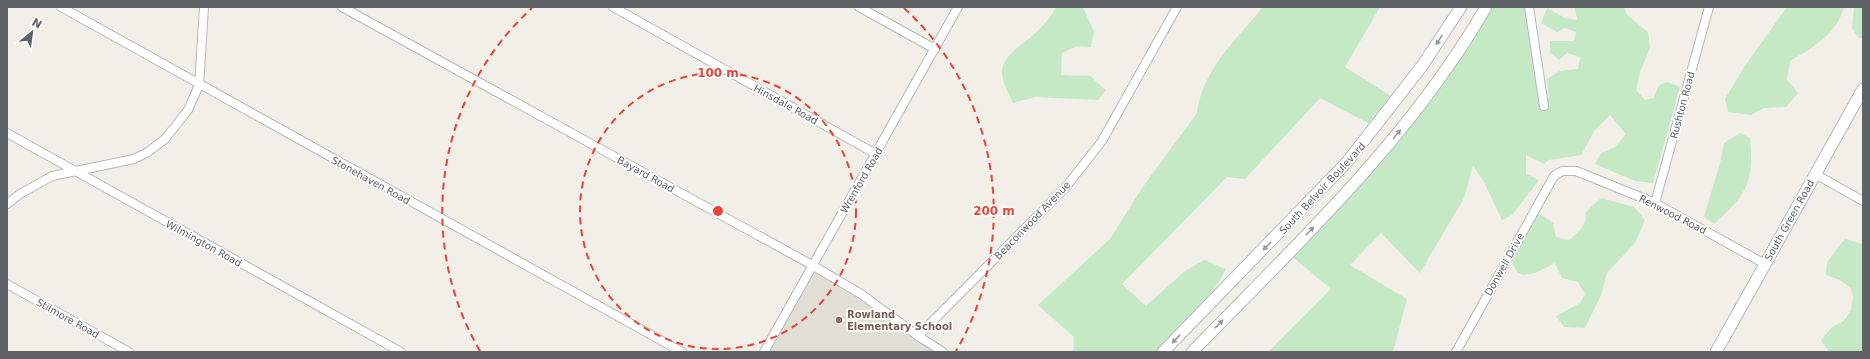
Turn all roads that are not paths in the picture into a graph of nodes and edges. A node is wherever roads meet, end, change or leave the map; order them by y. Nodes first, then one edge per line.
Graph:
1 (61, 7) edge
2 (204, 7) edge
3 (342, 7) edge
4 (613, 7) edge
5 (859, 7) edge
6 (958, 7) edge
7 (1177, 7) edge
8 (1461, 7) edge
9 (1486, 7) edge
10 (1529, 7) edge
11 (1709, 7) edge
12 (935, 49) junction
13 (199, 85) junction
14 (1863, 89) edge
15 (1544, 106) dead end
16 (7, 133) edge
17 (876, 154) junction
18 (73, 170) junction
19 (1815, 174) junction
20 (1554, 176) joint
21 (1863, 201) edge
22 (1655, 203) junction
23 (7, 204) edge
24 (1765, 264) junction
25 (812, 265) junction
26 (7, 284) edge
27 (918, 336) junction
28 (129, 352) edge
29 (401, 352) edge
30 (682, 352) edge
31 (764, 352) edge
32 (943, 352) edge
33 (1163, 352) edge
34 (1192, 352) edge
35 (1456, 352) edge
36 (1716, 352) edge

1 - 13 street, Stonehaven Road
2 - 13 street
3 - 25 street, Bayard Road
4 - 17 street, Hinsdale Road
5 - 12 street
6 - 12 street, Wrenford Road
7 - 27 street, Beaconwood Avenue
8 -> 33 street, South Belvoir Boulevard
34 -> 9 street, South Belvoir Boulevard
10 - 15 street
11 - 22 street, Rushton Road
12 - 17 street, Wrenford Road
13 - 18 street
13 - 30 street, Stonehaven Road
14 - 19 street, South Green Road
16 - 18 street, Wilmington Road
17 - 25 street, Wrenford Road
18 - 23 street
18 - 29 street, Wilmington Road
19 - 21 street
19 - 24 street, South Green Road
20 - 22 street, Renwood Road
20 - 35 street, Donwell Drive
22 - 24 street, Renwood Road
24 - 36 street, South Green Road
25 - 27 street, Bayard Road
25 - 31 street, Wrenford Road
26 - 28 street, Stilmore Road
27 - 32 street, Bayard Road

